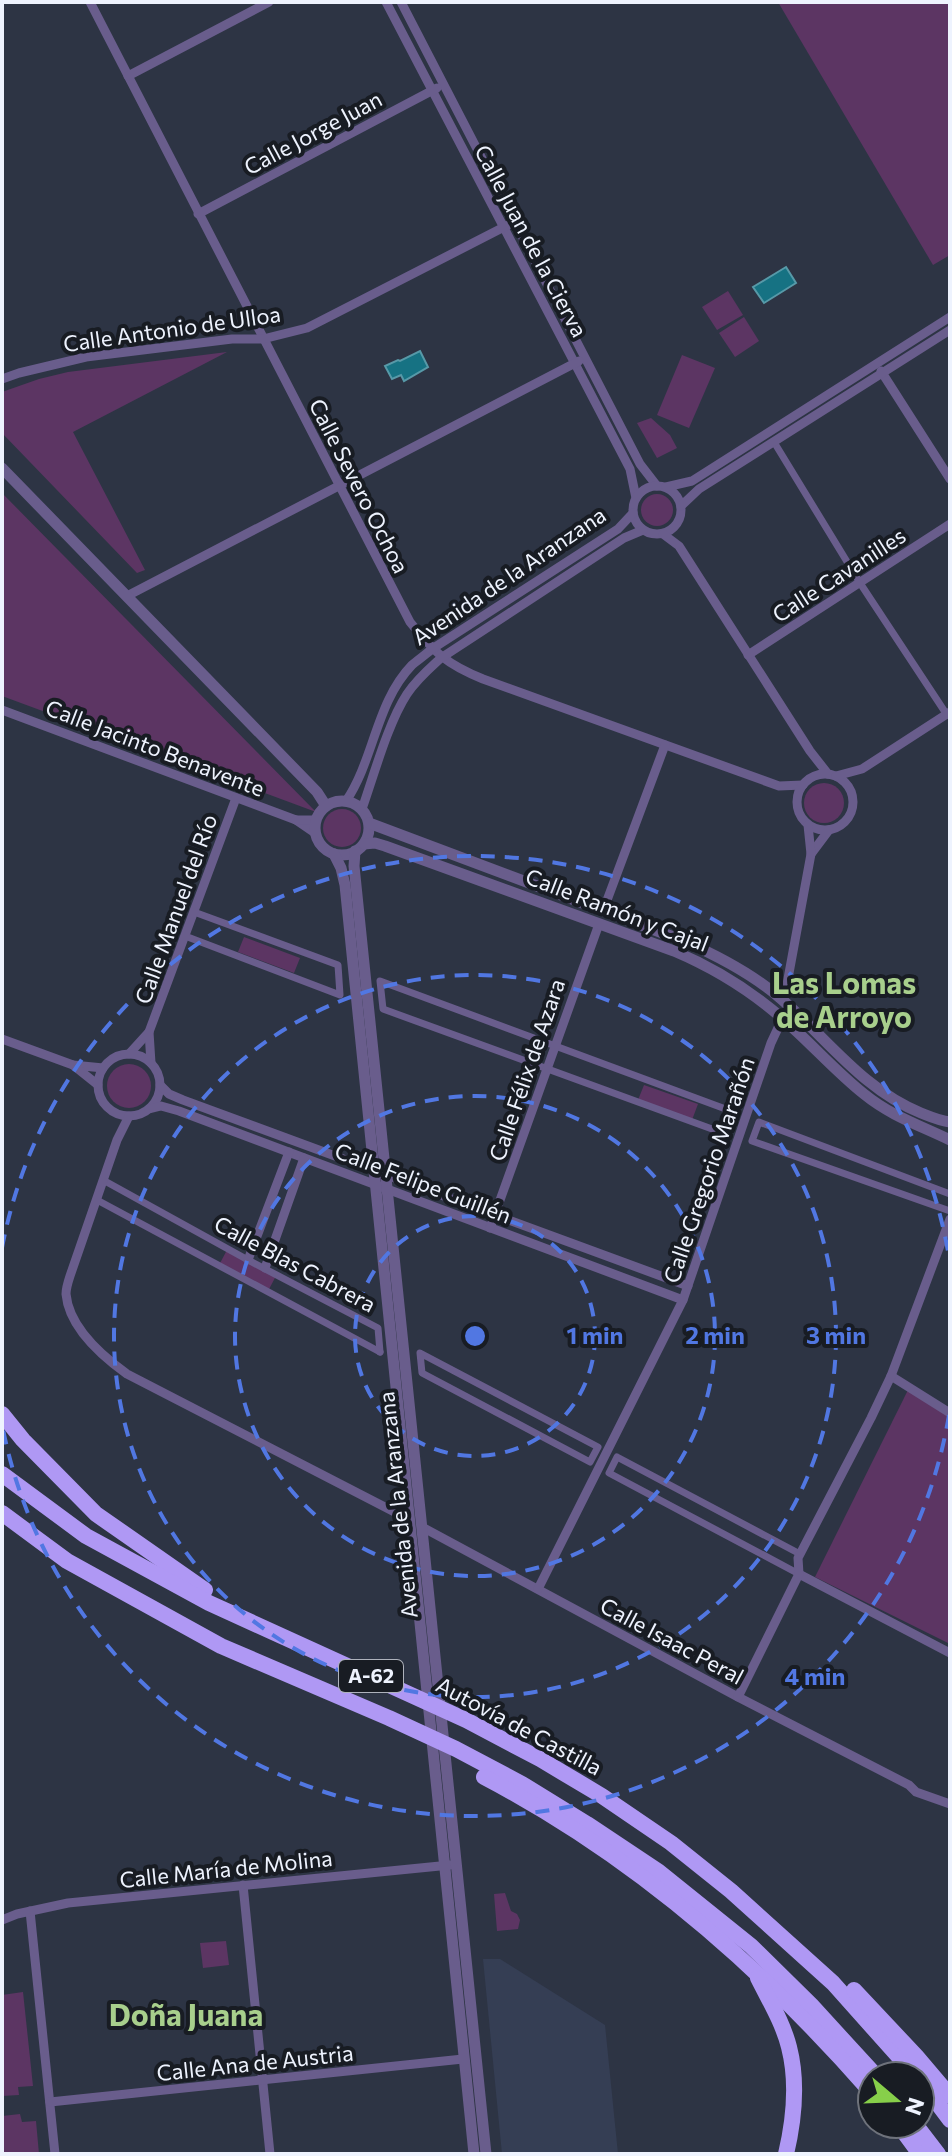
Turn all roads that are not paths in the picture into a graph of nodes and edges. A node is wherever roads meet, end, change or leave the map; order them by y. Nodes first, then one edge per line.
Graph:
1 (90, 2) edge
2 (269, 2) edge
3 (386, 2) edge
4 (401, 2) edge
5 (128, 76) junction
6 (444, 84) junction
7 (432, 91) junction
8 (198, 214) junction
9 (515, 221) junction
10 (503, 227) junction
11 (950, 317) edge
12 (950, 330) edge
13 (263, 339) junction
14 (585, 358) junction
15 (575, 363) junction
16 (876, 363) junction
17 (882, 373) junction
18 (2, 379) edge
19 (774, 442) junction
20 (2, 468) edge
21 (950, 479) edge
22 (340, 487) junction
23 (661, 487) junction
24 (636, 498) junction
25 (681, 506) junction
26 (633, 513) junction
27 (950, 524) edge
28 (675, 527) junction
29 (643, 530) junction
30 (663, 534) junction
31 (679, 546) junction
32 (860, 583) junction
33 (127, 596) junction
34 (432, 649) junction
35 (748, 655) junction
36 (441, 658) junction
37 (2, 710) edge
38 (948, 714) edge
39 (665, 745) junction
40 (810, 751) junction
41 (862, 769) junction
42 (832, 775) junction
43 (813, 776) junction
44 (803, 785) junction
45 (779, 786) junction
46 (851, 793) junction
47 (236, 798) junction
48 (335, 803) junction
49 (797, 804) junction
50 (362, 809) junction
51 (369, 823) junction
52 (808, 825) junction
53 (316, 827) junction
54 (829, 830) junction
55 (359, 848) junction
56 (334, 854) junction
57 (811, 854) junction
58 (603, 911) junction
59 (194, 912) junction
60 (599, 924) junction
61 (185, 936) junction
62 (339, 980) junction
63 (355, 985) junction
64 (367, 990) junction
65 (381, 995) junction
66 (780, 997) junction
67 (784, 1019) junction
68 (149, 1032) junction
69 (2, 1039) edge
70 (554, 1047) junction
71 (129, 1054) junction
72 (151, 1063) junction
73 (73, 1065) junction
74 (103, 1068) junction
75 (547, 1068) junction
76 (98, 1085) junction
77 (160, 1085) junction
78 (149, 1109) junction
79 (113, 1111) junction
80 (129, 1116) junction
81 (950, 1122) edge
82 (726, 1124) junction
83 (742, 1129) junction
84 (755, 1134) junction
85 (117, 1140) junction
86 (950, 1140) edge
87 (289, 1152) junction
88 (304, 1158) junction
89 (380, 1173) junction
90 (103, 1180) junction
91 (382, 1188) junction
92 (950, 1194) edge
93 (97, 1200) junction
94 (950, 1211) edge
95 (495, 1215) junction
96 (950, 1219) edge
97 (490, 1228) junction
98 (248, 1260) junction
99 (265, 1268) junction
100 (688, 1286) junction
101 (683, 1300) junction
102 (891, 1376) junction
103 (950, 1413) edge
104 (2, 1414) edge
105 (590, 1462) joint
106 (2, 1474) edge
107 (2, 1513) edge
108 (410, 1520) junction
109 (422, 1527) junction
110 (800, 1554) junction
111 (799, 1574) junction
112 (538, 1589) junction
113 (426, 1636) junction
114 (221, 1646) junction
115 (950, 1653) edge
116 (331, 1659) junction
117 (738, 1697) junction
118 (950, 1804) edge
119 (450, 1865) junction
120 (243, 1885) junction
121 (731, 1891) junction
122 (30, 1911) junction
123 (2, 1920) edge
124 (758, 1976) junction
125 (463, 2059) junction
126 (861, 2060) edge
127 (902, 2060) edge
128 (856, 2076) edge
129 (261, 2080) junction
130 (950, 2096) edge
131 (50, 2102) junction
132 (936, 2102) edge
133 (950, 2120) edge
134 (55, 2154) edge
135 (270, 2154) edge
136 (474, 2154) edge
137 (486, 2154) edge
138 (786, 2154) edge

1 - 5 street, Calle Severo Ochoa
2 - 5 street
3 - 7 street, Calle Juan de la Cierva
4 - 6 street, Calle Juan de la Cierva
5 - 8 street, Calle Severo Ochoa
6 - 7 street, Calle Jorge Juan
6 - 9 street, Calle Juan de la Cierva
7 - 8 street, Calle Jorge Juan
7 - 10 street, Calle Juan de la Cierva
8 - 13 street, Calle Severo Ochoa
9 - 10 street, Calle Antonio de Ulloa
9 - 14 street, Calle Juan de la Cierva
10 - 13 street, Calle Antonio de Ulloa
10 - 15 street, Calle Juan de la Cierva
11 - 16 street
12 - 17 street
13 - 18 street, Calle Antonio de Ulloa
13 - 22 street, Calle Severo Ochoa
14 - 15 street
14 - 23 street, Calle Juan de la Cierva
15 - 22 street
15 - 24 street, Calle Juan de la Cierva
16 - 17 street
16 - 23 street
17 - 19 street
17 - 21 street
19 - 25 street
19 - 32 street
20 - 33 street
22 - 33 street
22 - 34 street, Calle Severo Ochoa
23 - 24 street
23 - 25 street
24 - 26 street
25 - 28 street
26 - 29 street
26 - 34 street, Avenida de la Aranzana
27 - 32 street, Calle Cavanilles
28 - 30 street
28 - 31 street
29 - 30 street
29 - 36 street, Avenida de la Aranzana
30 - 31 street
31 - 35 street
32 - 35 street, Calle Cavanilles
32 - 38 street
33 - 48 street
34 - 36 street, Calle Severo Ochoa
34 - 48 street, Avenida de la Aranzana
35 - 40 street
36 - 39 street, Calle Severo Ochoa
36 - 50 street, Avenida de la Aranzana
37 - 47 street, Calle Jacinto Benavente
38 - 41 street
39 - 45 street, Calle Severo Ochoa
39 - 58 street
40 - 42 street
40 - 43 street
41 - 42 street
41 - 46 street
42 - 43 street
42 - 46 street
43 - 44 street
44 - 45 street, Calle Severo Ochoa
44 - 49 street
45 - 49 street, Calle Severo Ochoa
46 - 54 street
47 - 53 street, Calle Jacinto Benavente
47 - 59 street, Calle Manuel del Río
48 - 50 street
48 - 53 street
49 - 52 street
50 - 51 street
51 - 55 street
51 - 58 street, Calle Ramón y Cajal
52 - 54 street
52 - 57 street
53 - 56 street
54 - 57 street
55 - 56 street
55 - 60 street, Calle Ramón y Cajal
55 - 64 street, Avenida de la Aranzana
56 - 63 street, Avenida de la Aranzana
57 - 66 street
58 - 66 street, Calle Ramón y Cajal
59 - 61 street, Calle Manuel del Río
59 - 62 street
60 - 67 street, Calle Ramón y Cajal
60 - 70 street, Calle Félix de Azara
61 - 62 street
61 - 68 street, Calle Manuel del Río
62 - 63 street
63 - 64 street
63 - 89 street, Avenida de la Aranzana
64 - 65 street
64 - 89 street, Avenida de la Aranzana
65 - 70 street
65 - 75 street
66 - 81 street, Calle Ramón y Cajal
67 - 83 street, Calle Gregorio Marañón
67 - 86 street, Calle Ramón y Cajal
68 - 71 street, Calle Manuel del Río
68 - 72 street, Calle Manuel del Río
69 - 73 street
70 - 75 street, Calle Félix de Azara
70 - 82 street
71 - 72 street
71 - 74 street
72 - 77 street
73 - 74 street
73 - 76 street
74 - 76 street
75 - 82 street
75 - 95 street, Calle Félix de Azara
76 - 79 street
77 - 78 street
77 - 89 street, Calle Felipe Guillén
78 - 80 street
78 - 87 street, Calle Felipe Guillén
79 - 80 street
79 - 85 street
80 - 85 street
82 - 83 street
83 - 84 street
83 - 100 street, Calle Gregorio Marañón
84 - 92 street
84 - 94 street
85 - 90 street
87 - 88 street, Calle Felipe Guillén
87 - 98 street
88 - 91 street, Calle Felipe Guillén
88 - 99 street
89 - 91 street, Avenida de la Aranzana
89 - 95 street, Calle Felipe Guillén
90 - 93 street
90 - 98 street, Calle Blas Cabrera
91 - 97 street, Calle Felipe Guillén
91 - 108 street, Avenida de la Aranzana
91 - 109 street, Avenida de la Aranzana
93 - 99 street, Calle Blas Cabrera
93 - 108 street
95 - 97 street, Calle Félix de Azara
95 - 100 street, Calle Felipe Guillén
96 - 102 street
97 - 101 street, Calle Felipe Guillén
98 - 99 street, Calle Blas Cabrera
100 - 101 street, Calle Gregorio Marañón
101 - 112 street, Calle Gregorio Marañón
102 - 103 street
102 - 110 street
104 - 116 highway
105 - 105 street
106 - 116 highway, Autovía de Castilla / A-62
107 - 114 highway, A-62
108 - 113 street, Avenida de la Aranzana
109 - 112 street, Calle Isaac Peral
109 - 113 street, Avenida de la Aranzana
110 - 111 street
110 - 111 street
111 - 115 street
111 - 117 street
112 - 117 street, Calle Isaac Peral
113 - 119 street, Avenida de la Aranzana
114 - 124 highway
114 - 126 highway, A-62
116 - 121 highway, Autovía de Castilla / A-62
117 - 118 street, Calle Isaac Peral
119 - 120 street, Calle María de Molina
119 - 125 street, Avenida de la Aranzana
119 - 137 street, Avenida de la Aranzana
120 - 122 street, Calle María de Molina
120 - 129 street
121 - 127 highway, Autovía de Castilla / A-62
121 - 130 highway
122 - 123 street, Calle María de Molina
122 - 131 street
124 - 128 highway
124 - 138 highway
125 - 129 street, Calle Ana de Austria
125 - 136 street, Avenida de la Aranzana
129 - 131 street, Calle Ana de Austria
129 - 135 street
131 - 134 street
132 - 133 highway, Autovía de Castilla / A-62

